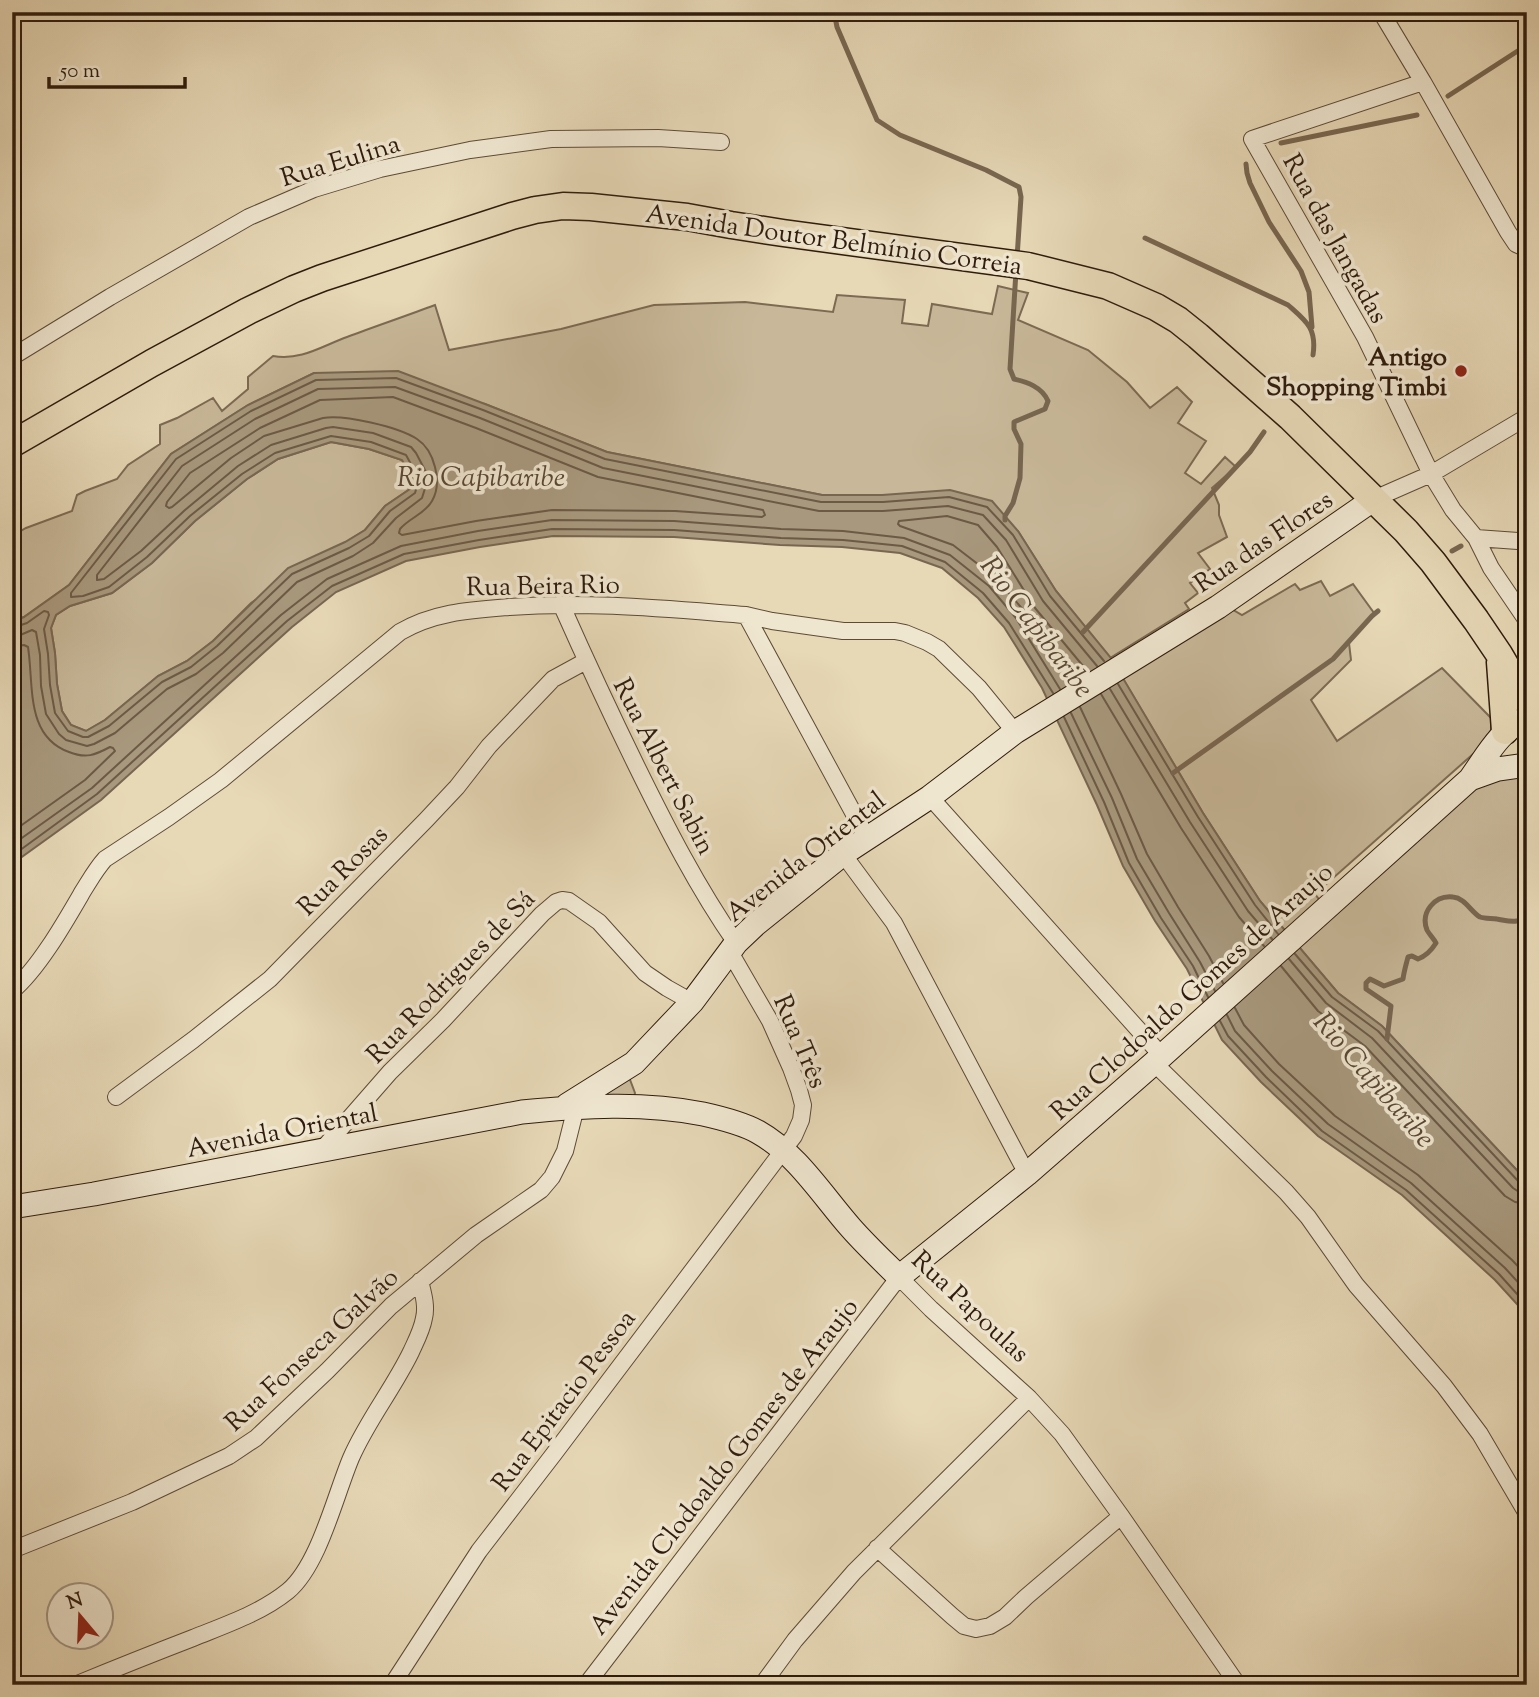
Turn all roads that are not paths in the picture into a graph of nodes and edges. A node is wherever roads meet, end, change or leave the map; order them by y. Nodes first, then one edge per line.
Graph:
1 (1381, 12) edge
2 (1423, 82) junction
3 (721, 142) dead end
4 (1527, 249) edge
5 (12, 357) edge
6 (1527, 417) edge
7 (12, 444) edge
8 (1431, 474) junction
9 (1374, 499) junction
10 (1476, 538) junction
11 (1527, 539) edge
12 (561, 604) junction
13 (746, 615) junction
14 (1527, 621) edge
15 (1499, 654) junction
16 (586, 661) junction
17 (1527, 702) edge
18 (1036, 719) joint
19 (1516, 725) edge
20 (1015, 732) junction
21 (1527, 765) edge
22 (1470, 779) junction
23 (930, 797) junction
24 (867, 838) junction
25 (843, 855) junction
26 (733, 947) junction
27 (12, 991) edge
28 (692, 1002) junction
29 (1165, 1054) junction
30 (634, 1063) junction
31 (116, 1097) dead end
32 (569, 1107) junction
33 (651, 1107) junction
34 (782, 1150) junction
35 (320, 1152) junction
36 (1027, 1174) junction
37 (12, 1207) edge
38 (899, 1277) junction
39 (420, 1281) junction
40 (1029, 1398) junction
41 (1527, 1514) edge
42 (1121, 1516) junction
43 (877, 1548) junction
44 (12, 1550) edge
45 (75, 1685) edge
46 (392, 1685) edge
47 (586, 1685) edge
48 (762, 1685) edge
49 (1238, 1685) edge

1 - 2 street
2 - 4 street
2 - 8 street, Rua das Jangadas
3 - 5 street, Rua Eulina
6 - 8 street, Rua das Flores
7 - 9 main road, Avenida Doutor Belmínio Correia
8 - 9 street, Rua das Flores
8 - 10 street, Rua das Jangadas
9 - 15 main road, Avenida Doutor Belmínio Correia
9 - 18 street, Rua das Flores
10 - 11 street
10 - 14 street, Rua das Jangadas
12 - 13 street, Rua Beira Rio
12 - 16 street, Rua Albert Sabin
12 - 27 street, Rua Beira Rio
13 - 20 street, Rua Beira Rio
13 - 24 street
15 - 17 main road, Avenida Doutor Belmínio Correia
15 - 19 main road
16 - 26 street, Rua Albert Sabin
16 - 31 street, Rua Rosas
18 - 20 street, Avenida Oriental
19 - 22 street
20 - 23 street, Avenida Oriental
21 - 22 street, Rua Clodoaldo Gomes de Araujo
22 - 29 street, Rua Clodoaldo Gomes de Araujo
23 - 24 street, Avenida Oriental
23 - 29 street
24 - 25 street, Avenida Oriental
25 - 26 street, Avenida Oriental
25 - 36 street
26 - 28 street, Avenida Oriental
26 - 34 street, Rua Três
28 - 30 street, Avenida Oriental
28 - 35 street, Rua Rodrigues de Sá
29 - 36 street, Rua Clodoaldo Gomes de Araujo
29 - 41 street
30 - 32 street, Avenida Oriental
30 - 33 street
32 - 33 street, Rua Papoulas
32 - 35 street, Avenida Oriental
32 - 39 street, Rua Fonseca Galvão
33 - 34 street, Rua Papoulas
34 - 38 street, Rua Papoulas
34 - 46 street, Rua Epitacio Pessoa
35 - 37 street, Avenida Oriental
36 - 38 street, Rua Clodoaldo Gomes de Araujo
38 - 40 street, Rua Papoulas
38 - 47 street, Avenida Clodoaldo Gomes de Araujo
39 - 44 street, Rua Fonseca Galvão
39 - 45 street
40 - 42 street, Rua Papoulas
40 - 43 street
42 - 43 street
42 - 49 street, Rua Papoulas
43 - 48 street

